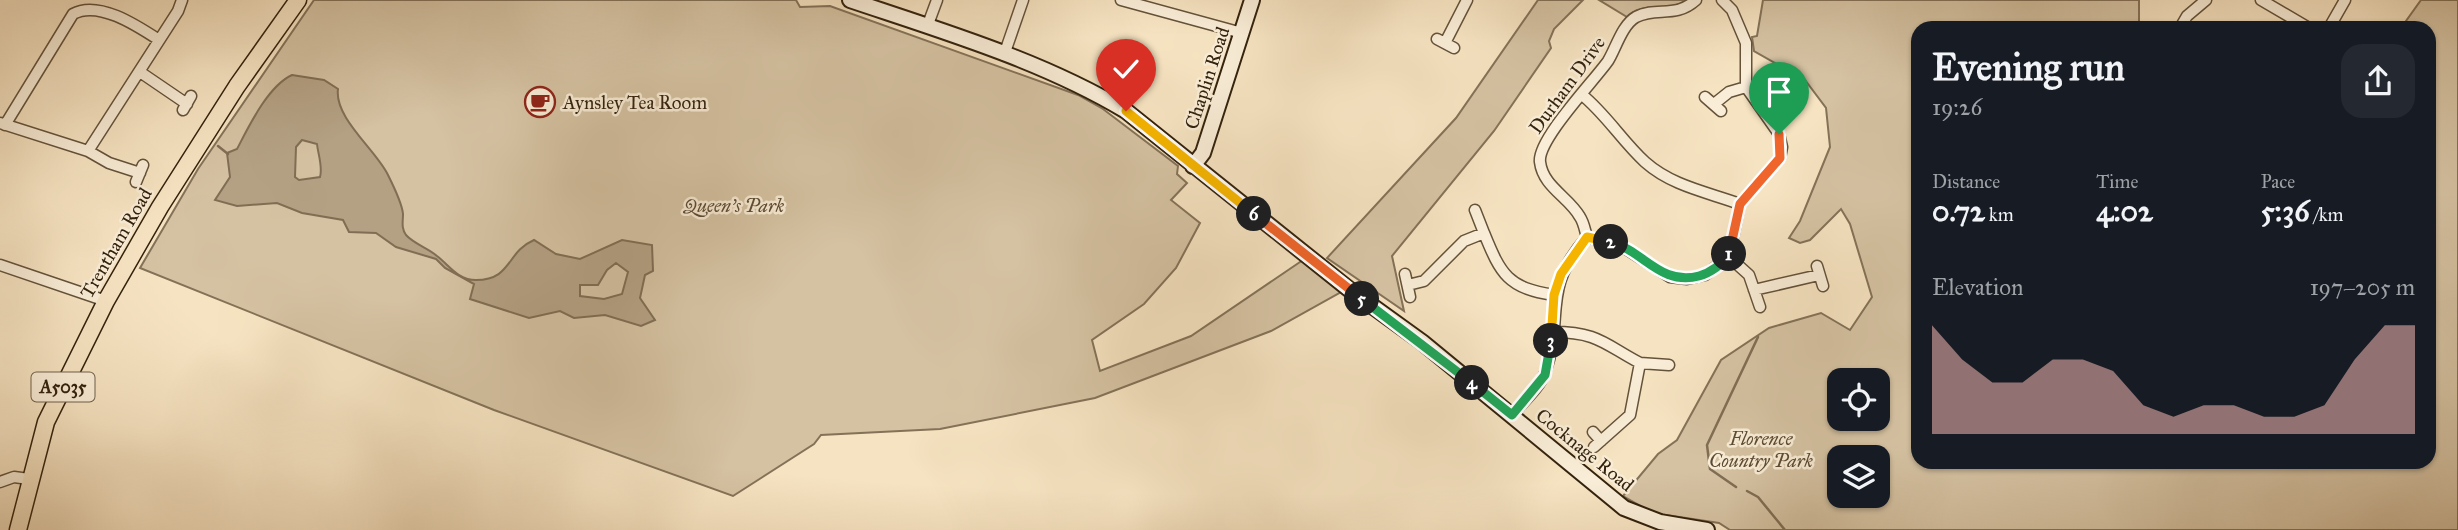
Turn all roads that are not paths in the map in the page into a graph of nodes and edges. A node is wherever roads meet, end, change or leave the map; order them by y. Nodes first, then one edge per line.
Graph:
1 (182, 0) edge
2 (298, 0) edge
3 (850, 0) edge
4 (937, 0) edge
5 (1023, 0) edge
6 (1121, 0) edge
7 (1252, 0) edge
8 (1467, 0) edge
9 (1696, 0) edge
10 (1722, 0) edge
11 (2206, 0) edge
12 (2261, 0) edge
13 (2346, 0) edge
14 (1159, 5) edge
15 (2184, 21) edge
16 (2297, 21) edge
17 (2333, 21) edge
18 (927, 27) junction
19 (1242, 33) junction
20 (159, 40) junction
21 (1445, 44) dead end
22 (1004, 55) junction
23 (140, 72) junction
24 (1746, 87) junction
25 (1581, 94) junction
26 (1705, 97) dead end
27 (187, 103) dead end
28 (2, 124) edge
29 (88, 150) junction
30 (1193, 166) junction
31 (140, 174) dead end
32 (1740, 204) junction
33 (1475, 210) dead end
34 (1484, 233) junction
35 (1585, 240) junction
36 (1728, 257) junction
37 (0, 265) edge
38 (1405, 274) dead end
39 (1820, 275) dead end
40 (1408, 285) junction
41 (1754, 290) junction
42 (1554, 295) junction
43 (1410, 297) dead end
44 (106, 301) junction
45 (1760, 307) dead end
46 (1553, 332) junction
47 (1640, 363) junction
48 (1669, 365) dead end
49 (1512, 415) junction
50 (1593, 432) dead end
51 (29, 479) junction
52 (0, 482) edge
53 (18, 530) edge
54 (1707, 530) edge

1 - 20 street
2 - 44 main road, Trentham Road / A5035
3 - 18 street, Cocknage Road
4 - 18 street
5 - 22 street
6 - 14 street
7 - 19 street, Chaplin Road
8 - 21 street
9 - 25 street, Durham Drive
10 - 24 street
11 - 15 street
12 - 16 street
13 - 17 street
14 - 19 street
18 - 22 street, Cocknage Road
19 - 30 street, Chaplin Road
20 - 23 street
20 - 28 street
22 - 30 street, Cocknage Road
23 - 27 street
23 - 29 street
24 - 26 street
24 - 32 street
25 - 32 street
25 - 35 street, Durham Drive
28 - 29 street
29 - 31 street
30 - 49 street, Cocknage Road
32 - 36 street
33 - 34 street
34 - 40 street
34 - 42 street
35 - 36 street
35 - 42 street
36 - 41 street
37 - 44 street
38 - 40 street
39 - 41 street
40 - 43 street
41 - 45 street
42 - 46 street
44 - 51 main road, Trentham Road / A5035
46 - 47 street
46 - 49 street
47 - 48 street
47 - 50 street
49 - 54 street, Cocknage Road
51 - 52 street
51 - 53 main road, Trentham Road / A5035

